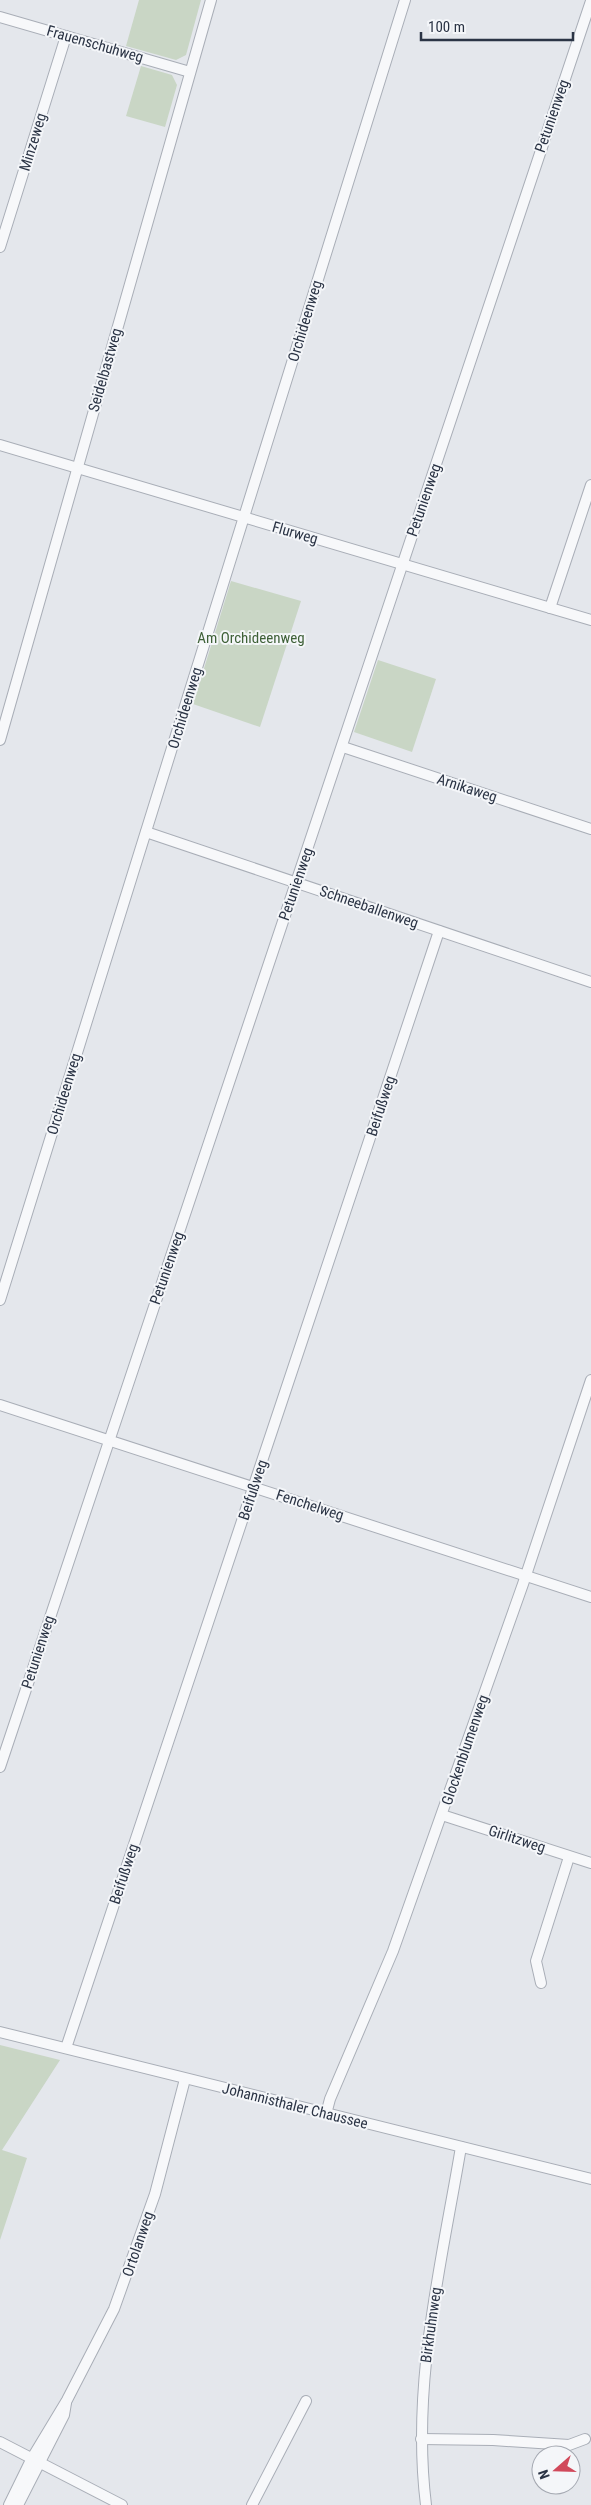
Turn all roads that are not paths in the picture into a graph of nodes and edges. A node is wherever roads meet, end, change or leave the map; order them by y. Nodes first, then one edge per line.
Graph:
1 (211, 0) edge
2 (405, 0) edge
3 (591, 0) edge
4 (0, 18) edge
5 (66, 36) junction
6 (190, 72) junction
7 (0, 247) edge
8 (0, 445) edge
9 (78, 468) junction
10 (591, 486) edge
11 (243, 518) junction
12 (402, 564) junction
13 (550, 608) junction
14 (591, 620) edge
15 (0, 740) edge
16 (342, 747) junction
17 (591, 829) edge
18 (146, 832) junction
19 (297, 883) junction
20 (439, 931) junction
21 (591, 982) edge
22 (0, 1300) edge
23 (591, 1380) edge
24 (0, 1405) edge
25 (109, 1440) junction
26 (254, 1487) junction
27 (526, 1575) junction
28 (591, 1597) edge
29 (0, 1767) edge
30 (442, 1815) junction
31 (569, 1856) junction
32 (591, 1863) edge
33 (541, 1983) dead end
34 (0, 2032) edge
35 (66, 2048) junction
36 (185, 2079) junction
37 (326, 2114) junction
38 (461, 2147) junction
39 (591, 2179) edge
40 (306, 2401) dead end
41 (421, 2439) junction
42 (585, 2439) dead end
43 (0, 2442) edge
44 (36, 2460) junction
45 (9, 2505) edge
46 (18, 2505) edge
47 (122, 2505) edge
48 (252, 2505) edge
49 (426, 2505) edge

1 - 6 street, Seidelbastweg
2 - 11 street, Orchideenweg
3 - 12 street, Petunienweg
4 - 5 street, Frauenschuhweg
5 - 6 street, Frauenschuhweg
5 - 7 street, Minzeweg
6 - 9 street, Seidelbastweg
8 - 9 street, Flurweg
9 - 11 street, Flurweg
9 - 15 street, Seidelbastweg
10 - 13 street
11 - 12 street, Flurweg
11 - 18 street, Orchideenweg
12 - 13 street, Flurweg
12 - 16 street, Petunienweg
13 - 14 street, Flurweg
16 - 17 street, Arnikaweg
16 - 19 street, Petunienweg
18 - 19 street, Schneeballenweg
18 - 22 street, Orchideenweg
19 - 20 street, Schneeballenweg
19 - 25 street, Petunienweg
20 - 21 street, Schneeballenweg
20 - 26 street, Beifußweg
23 - 27 street, Glockenblumenweg
24 - 25 street, Fenchelweg
25 - 26 street, Fenchelweg
25 - 29 street, Petunienweg
26 - 27 street, Fenchelweg
26 - 35 street, Beifußweg
27 - 28 street, Fenchelweg
27 - 30 street, Glockenblumenweg
30 - 31 street, Girlitzweg
30 - 37 street, Glockenblumenweg
31 - 32 street, Girlitzweg
31 - 33 street
34 - 35 street, Johannisthaler Chaussee
35 - 36 street, Johannisthaler Chaussee
36 - 37 street, Johannisthaler Chaussee
36 - 44 street, Ortolanweg
37 - 38 street, Johannisthaler Chaussee
38 - 39 street, Johannisthaler Chaussee
38 - 41 street, Birkhuhnweg
40 - 48 street
41 - 42 street
41 - 49 street, Birkhuhnweg
43 - 44 street
44 - 45 street, Ortolanweg
44 - 46 street, Ortolanweg
44 - 47 street

